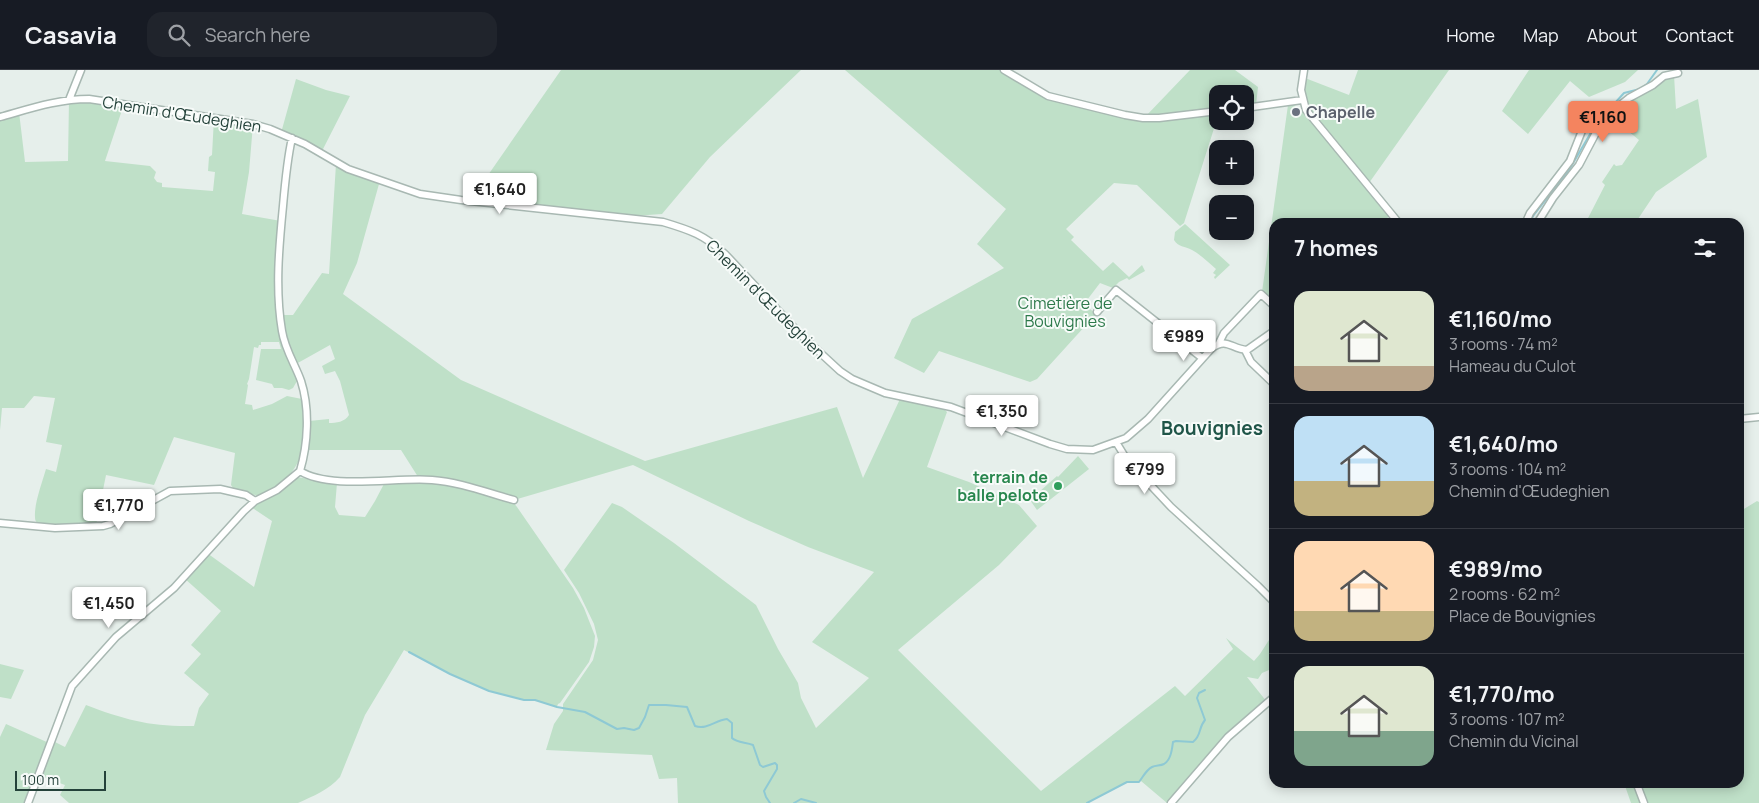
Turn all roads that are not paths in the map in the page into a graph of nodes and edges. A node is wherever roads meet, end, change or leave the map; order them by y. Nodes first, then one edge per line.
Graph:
1 (81, 70) edge
2 (1004, 70) edge
3 (1304, 70) edge
4 (1678, 73) dead end
5 (69, 100) junction
6 (1302, 100) junction
7 (1254, 107) edge
8 (1591, 108) dead end
9 (1209, 112) edge
10 (0, 117) edge
11 (292, 138) junction
12 (1395, 218) edge
13 (1528, 218) edge
14 (1540, 218) edge
15 (1269, 301) edge
16 (1097, 312) dead end
17 (1269, 335) edge
18 (1219, 343) junction
19 (1245, 350) junction
20 (1202, 358) junction
21 (1269, 379) edge
22 (1759, 417) edge
23 (1744, 418) edge
24 (1116, 442) junction
25 (300, 472) junction
26 (514, 500) dead end
27 (255, 501) junction
28 (0, 523) edge
29 (1269, 597) edge
30 (1269, 701) edge
31 (1638, 788) edge
32 (28, 803) edge
33 (1171, 803) edge
34 (1644, 803) edge

1 - 5 street
2 - 9 street
3 - 6 street
4 - 14 street
5 - 10 street, Chemin d'Œudeghien
5 - 11 street, Chemin d'Œudeghien
6 - 7 street
6 - 12 street
8 - 13 street
11 - 24 street, Chemin d'Œudeghien
11 - 25 street
15 - 18 street, Chemin d'Œudeghien
16 - 20 street
17 - 19 street
18 - 19 street
18 - 20 street, Chemin d'Œudeghien
19 - 21 street
20 - 24 street, Chemin d'Œudeghien
22 - 23 street
24 - 29 street
25 - 26 street
25 - 27 street
27 - 28 street
27 - 32 street
30 - 33 street
31 - 34 street

